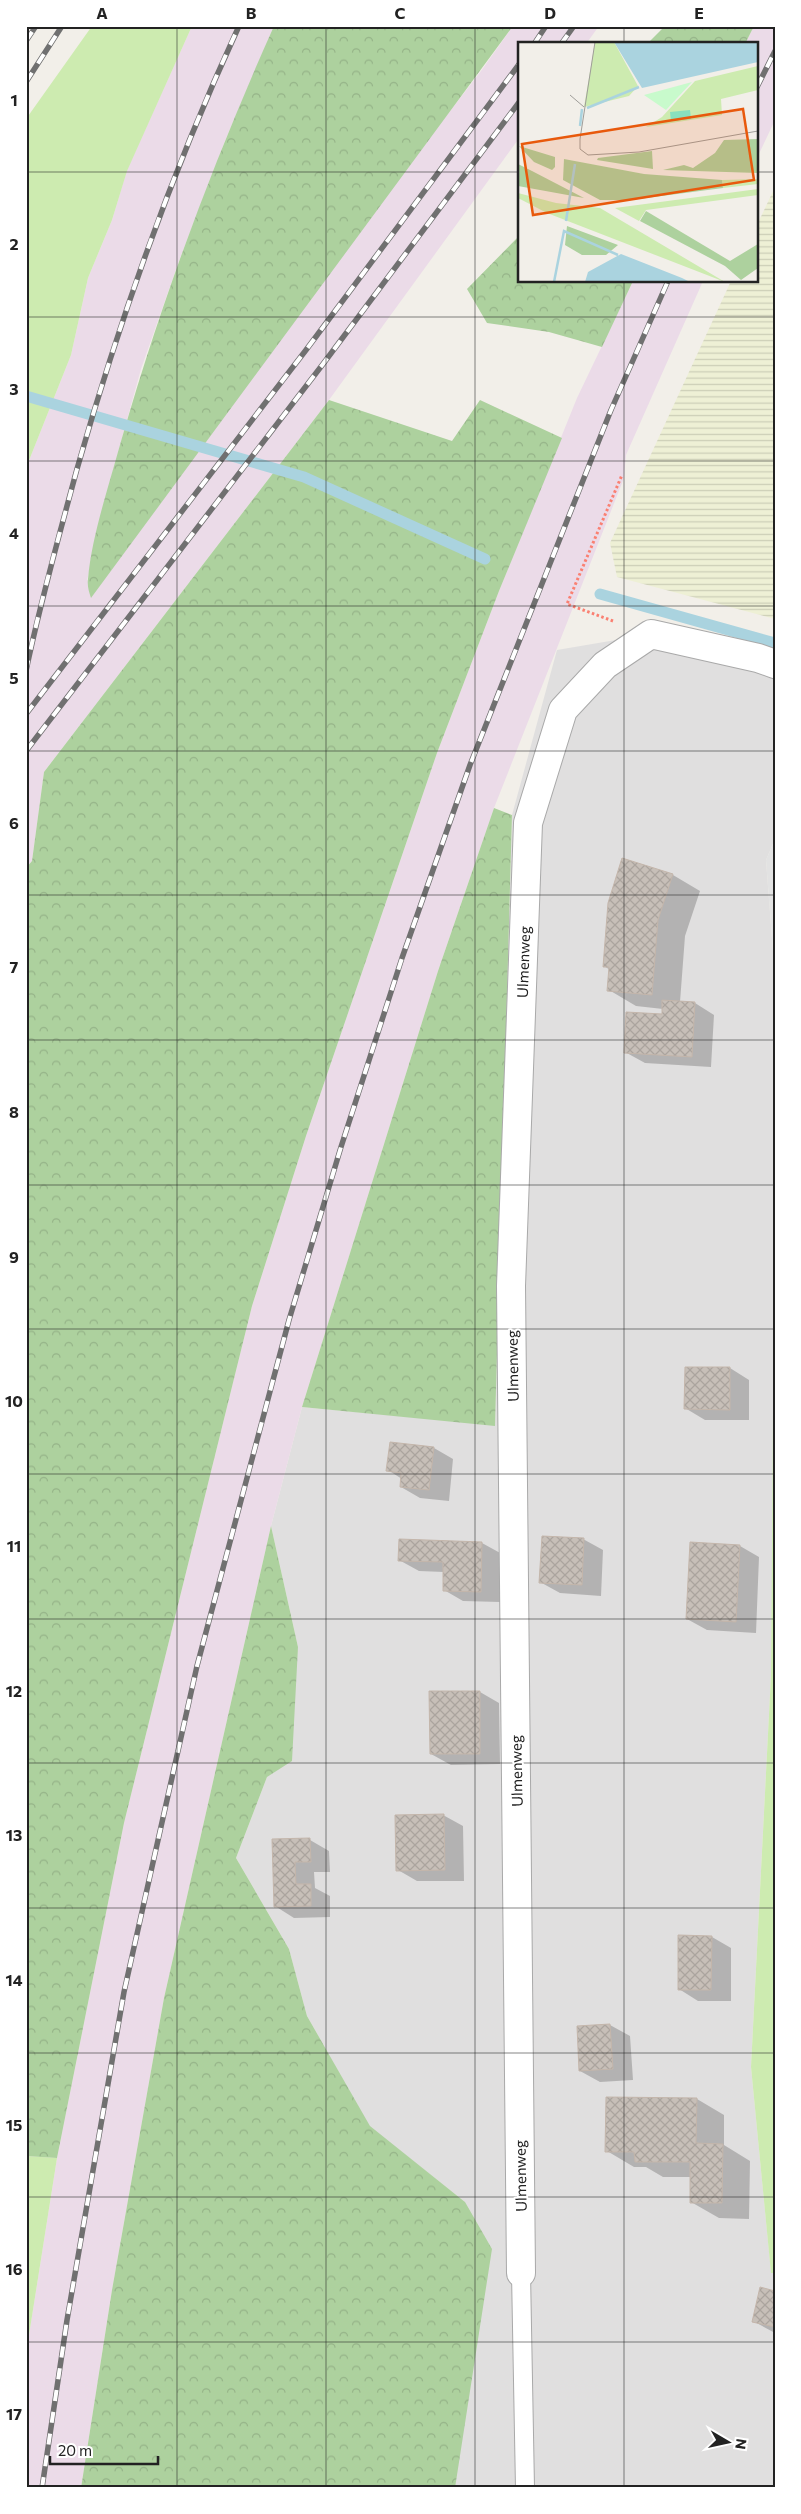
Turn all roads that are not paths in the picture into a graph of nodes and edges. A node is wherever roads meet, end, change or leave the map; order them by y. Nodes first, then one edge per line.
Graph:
1 (775, 664) edge
2 (521, 2273) joint
3 (525, 2488) edge

1 - 2 street, Ulmenweg
2 - 3 lane

